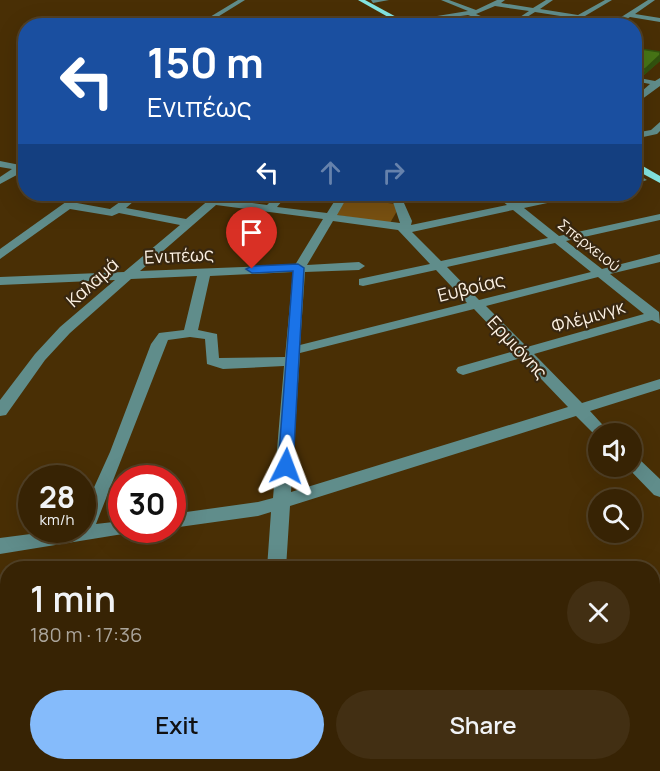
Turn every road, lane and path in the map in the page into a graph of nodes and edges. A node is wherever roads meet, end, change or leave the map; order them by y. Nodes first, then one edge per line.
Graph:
1 (242, 0) edge
2 (350, 0) edge
3 (361, 0) edge
4 (386, 0) edge
5 (444, 0) edge
6 (609, 0) edge
7 (538, 1) edge
8 (548, 1) edge
9 (637, 1) edge
10 (373, 2) dead end
11 (499, 2) edge
12 (649, 5) edge
13 (535, 9) junction
14 (473, 13) junction
15 (630, 15) junction
16 (580, 17) junction
17 (212, 18) edge
18 (383, 18) edge
19 (399, 18) edge
20 (442, 18) edge
21 (481, 18) edge
22 (522, 18) edge
23 (585, 18) edge
24 (625, 18) edge
25 (660, 20) edge
26 (642, 80) edge
27 (659, 82) edge
28 (642, 96) edge
29 (660, 125) edge
30 (642, 134) edge
31 (642, 161) edge
32 (0, 164) edge
33 (18, 166) edge
34 (18, 169) edge
35 (642, 169) edge
36 (660, 171) edge
37 (660, 180) edge
38 (0, 181) edge
39 (73, 201) edge
40 (128, 201) edge
41 (212, 201) edge
42 (236, 201) edge
43 (276, 201) edge
44 (340, 201) edge
45 (398, 201) edge
46 (508, 201) edge
47 (540, 201) edge
48 (68, 205) junction
49 (515, 206) junction
50 (270, 208) junction
51 (117, 209) junction
52 (330, 217) junction
53 (660, 217) edge
54 (187, 223) junction
55 (405, 230) junction
56 (560, 241) junction
57 (0, 255) edge
58 (660, 258) edge
59 (359, 266) dead end
60 (440, 266) junction
61 (298, 268) junction
62 (205, 271) junction
63 (601, 273) junction
64 (126, 276) junction
65 (0, 281) edge
66 (363, 282) dead end
67 (479, 306) junction
68 (657, 318) edge
69 (190, 333) junction
70 (524, 353) junction
71 (292, 356) junction
72 (463, 370) dead end
73 (660, 384) edge
74 (578, 409) junction
75 (0, 411) edge
76 (592, 423) edge
77 (642, 472) edge
78 (660, 490) edge
79 (282, 501) junction
80 (96, 504) edge
81 (186, 519) edge
82 (21, 543) edge
83 (0, 546) edge
84 (277, 561) edge

1 - 17 street
2 - 18 main road
3 - 19 main road
4 - 10 street
5 - 14 street
6 - 16 street
7 - 8 street
8 - 13 street
9 - 12 street
11 - 13 street
11 - 14 street
12 - 15 street
13 - 16 street
13 - 22 street
14 - 20 street
14 - 21 street
15 - 24 street
15 - 25 street
16 - 23 street
26 - 27 street
27 - 28 street
29 - 30 street
31 - 36 main road
32 - 33 street
34 - 38 street
35 - 37 main road
39 - 48 street
40 - 51 street
41 - 54 street, Καλαμά
42 - 50 street
43 - 50 street
44 - 52 street
45 - 55 street
46 - 49 street, Σπερχειού
47 - 49 street
48 - 51 street
48 - 57 street
49 - 55 street
49 - 56 street, Σπερχειού
50 - 52 street
51 - 54 street
52 - 55 street
52 - 61 street
53 - 56 street
54 - 64 street, Καλαμά
55 - 60 street, Ερμιόνης
56 - 60 street
56 - 63 street, Σπερχειού
58 - 63 street, Ευβοίας
59 - 61 street, Ενιπέως
60 - 66 street
60 - 67 street, Ερμιόνης
61 - 62 street, Ενιπέως
61 - 71 street
62 - 64 street, Ενιπέως
62 - 69 street
63 - 67 street, Ευβοίας
63 - 68 street, Σπερχειού
64 - 65 street, Ενιπέως
64 - 75 street, Καλαμά
67 - 70 street, Ερμιόνης
67 - 71 street, Ευβοίας
68 - 70 street, Φλέμινγκ
69 - 71 street, Ευβοίας
69 - 80 street
70 - 72 street, Φλέμινγκ
70 - 74 street, Ερμιόνης
71 - 79 street
73 - 74 street
74 - 76 street, Ερμιόνης
74 - 79 street
77 - 78 street
79 - 81 street
79 - 84 street
82 - 83 street

